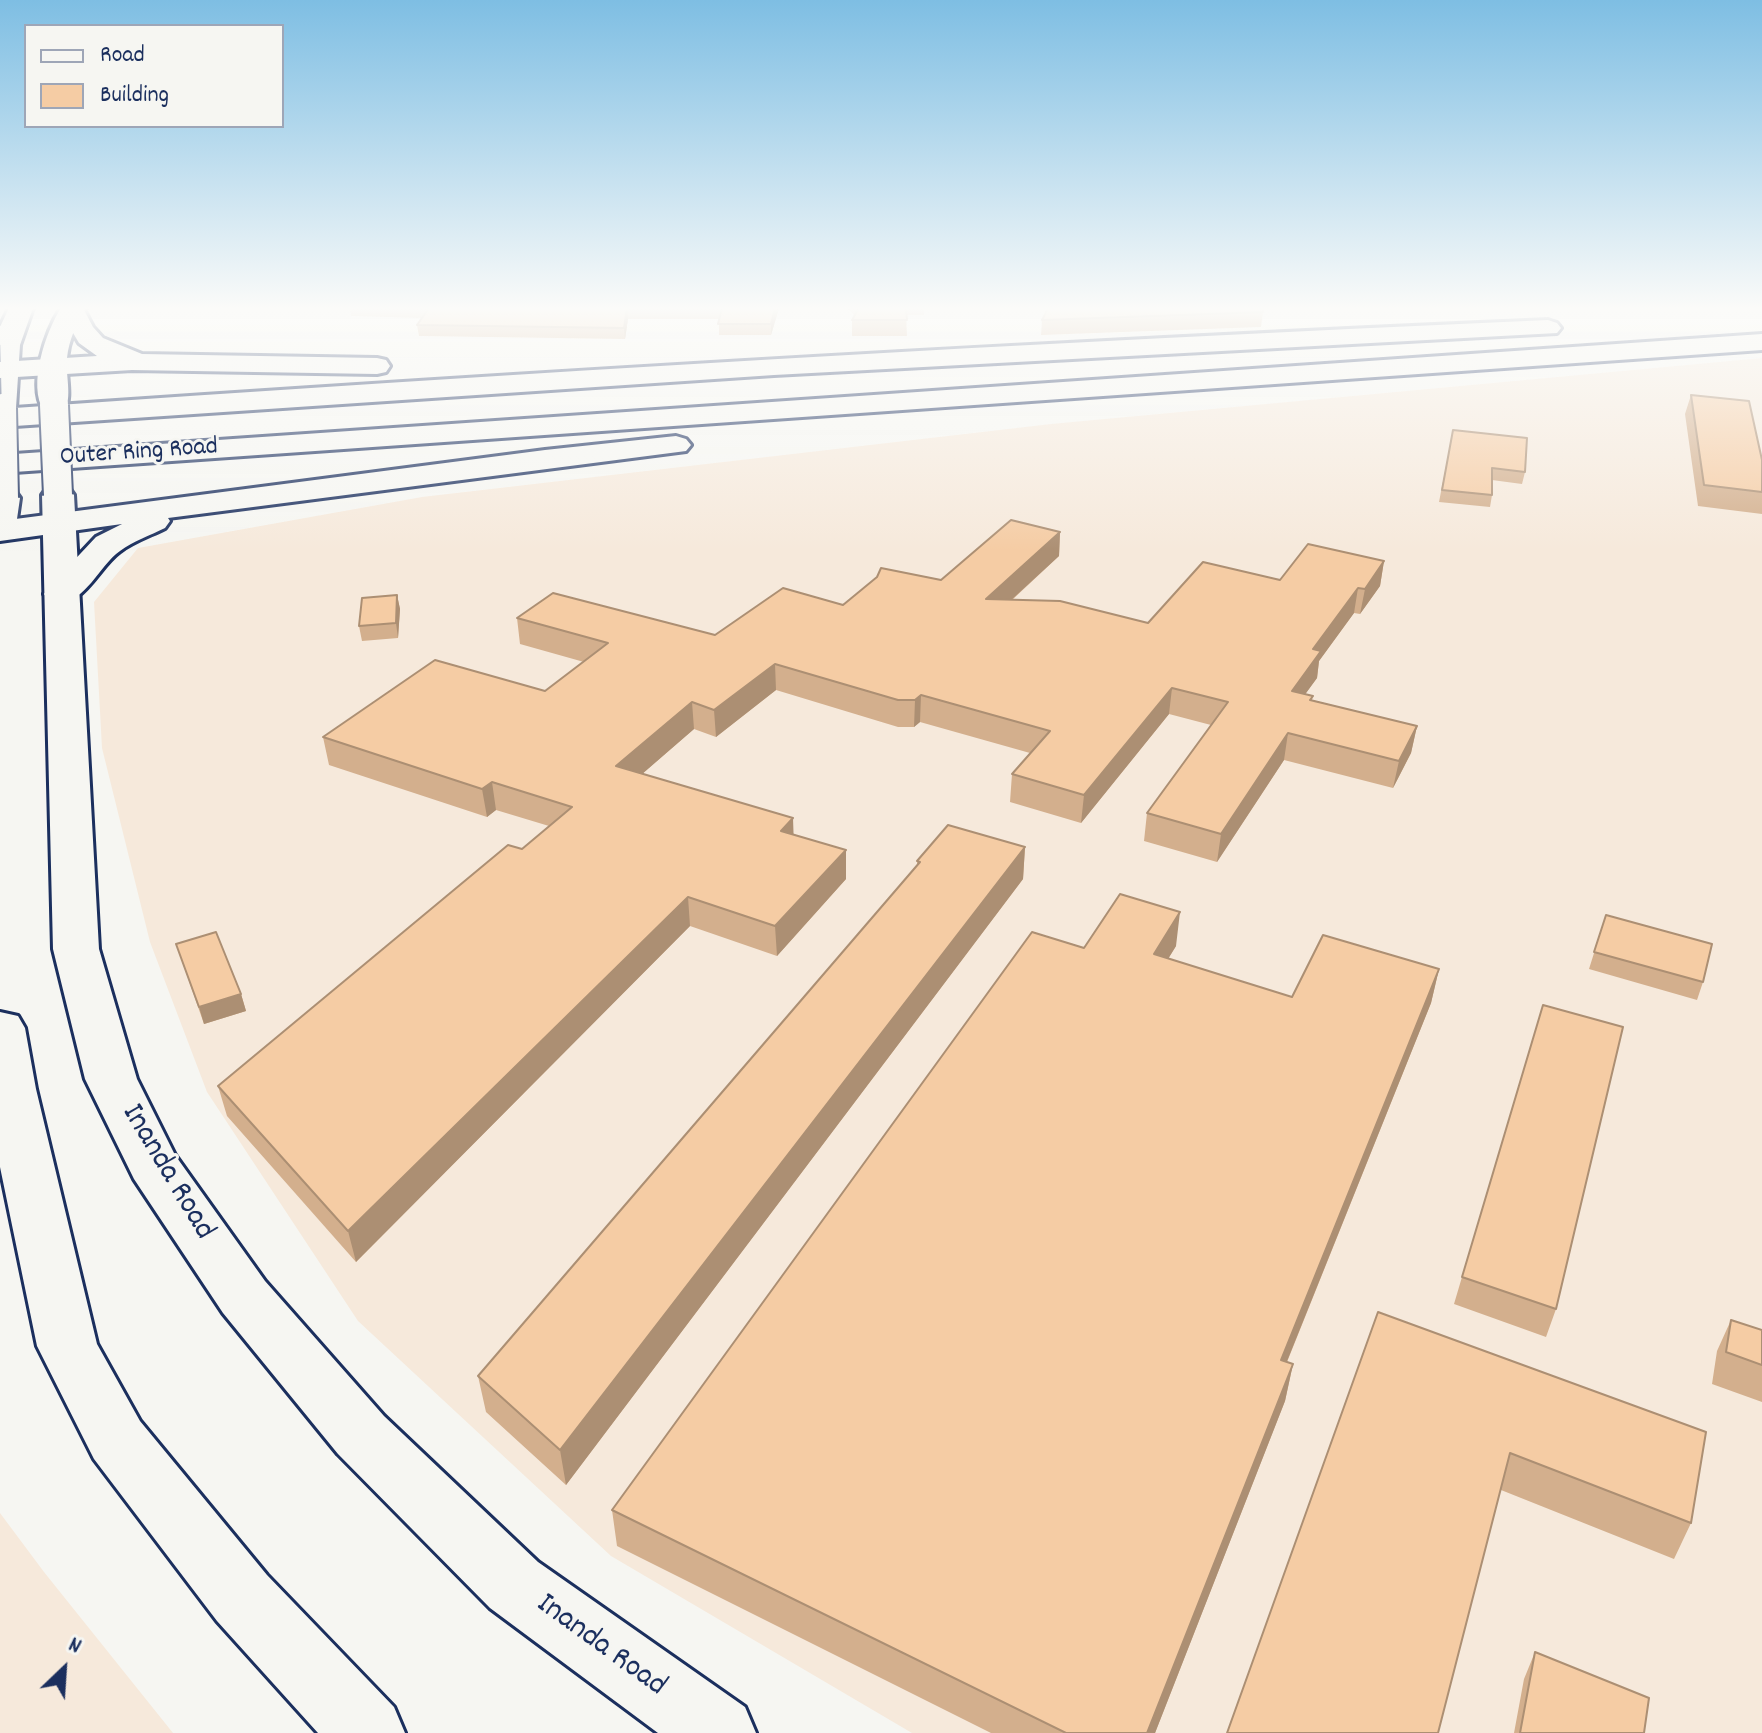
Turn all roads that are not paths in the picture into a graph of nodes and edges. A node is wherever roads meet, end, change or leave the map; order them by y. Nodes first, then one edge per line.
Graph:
1 (2, 389) edge
2 (53, 389) edge
3 (462, 389) edge
4 (539, 389) edge
5 (1094, 389) edge
6 (1212, 389) joint
7 (1, 420) edge
8 (0, 464) edge
9 (273, 495) junction
10 (1, 510) edge
11 (58, 510) junction
12 (61, 577) junction
13 (0, 1028) edge
14 (368, 1733) edge
15 (719, 1733) edge

1 - 7 main road
2 - 11 main road, Inanda Road, bridge
3 - 7 main road
4 - 7 main road, Outer Ring Road
5 - 8 main road, Outer Ring Road
6 - 9 main road
6 - 10 main road
7 - 10 main road, bridge
9 - 11 main road
9 - 12 main road
10 - 11 main road
11 - 12 main road, Inanda Road
12 - 15 main road, Inanda Road
13 - 14 main road

